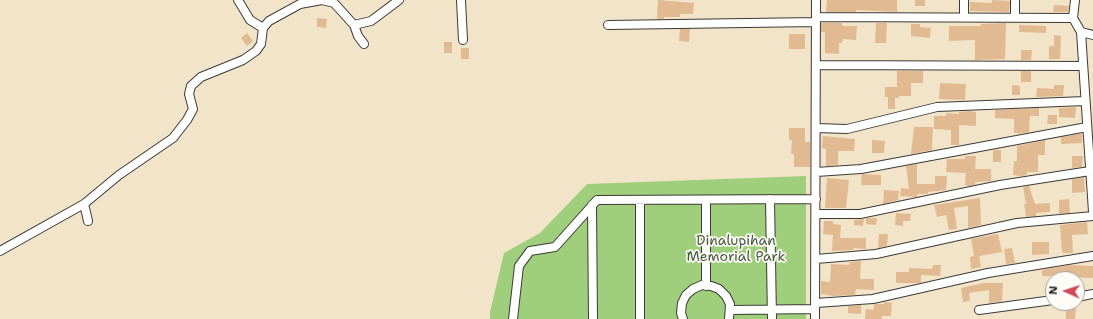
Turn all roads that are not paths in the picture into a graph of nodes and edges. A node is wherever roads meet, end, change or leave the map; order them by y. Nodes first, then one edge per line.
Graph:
1 (238, 0) edge
2 (399, 0) edge
3 (461, 0) edge
4 (816, 0) edge
5 (964, 0) edge
6 (1016, 0) edge
7 (1075, 0) edge
8 (964, 17) junction
9 (1015, 18) junction
10 (1073, 18) junction
11 (816, 20) junction
12 (354, 25) junction
13 (608, 25) dead end
14 (263, 28) junction
15 (1081, 32) junction
16 (1093, 35) edge
17 (463, 40) dead end
18 (364, 44) dead end
19 (816, 64) junction
20 (1083, 66) junction
21 (1089, 88) edge
22 (1086, 101) junction
23 (1087, 127) junction
24 (816, 128) junction
25 (1090, 171) junction
26 (816, 172) junction
27 (770, 199) junction
28 (816, 199) junction
29 (640, 200) junction
30 (706, 200) junction
31 (84, 204) junction
32 (592, 205) junction
33 (1093, 212) edge
34 (816, 214) junction
35 (1093, 216) edge
36 (88, 221) dead end
37 (0, 251) edge
38 (1093, 256) edge
39 (816, 259) junction
40 (706, 286) junction
41 (1045, 301) edge
42 (816, 306) junction
43 (772, 309) junction
44 (730, 310) junction
45 (979, 310) dead end
46 (513, 319) edge
47 (593, 319) edge
48 (640, 319) edge
49 (683, 319) edge
50 (729, 319) edge
51 (772, 319) edge
52 (816, 319) edge

1 - 14 street
2 - 12 street
3 - 17 street
4 - 11 street
5 - 8 street
6 - 9 street
7 - 10 street
8 - 9 street
8 - 11 street
9 - 10 street
10 - 15 street
11 - 13 street
11 - 19 street
12 - 14 street
12 - 18 street
14 - 31 street
15 - 16 street
15 - 20 street
19 - 20 street
19 - 24 street
20 - 21 street
21 - 22 street
22 - 23 street
22 - 24 street
23 - 25 street
23 - 26 street
24 - 26 street
25 - 33 street
25 - 34 street
26 - 28 street
27 - 28 street
27 - 30 street
27 - 43 street
28 - 34 street
29 - 30 street
29 - 32 street
29 - 48 street
30 - 40 street
31 - 36 street
31 - 37 street
32 - 46 street
32 - 47 street
34 - 39 street
35 - 39 street
38 - 42 street
39 - 42 street
40 - 44 street
40 - 49 street
41 - 45 street
42 - 43 street
42 - 52 street
43 - 44 street
43 - 51 street
44 - 50 street

